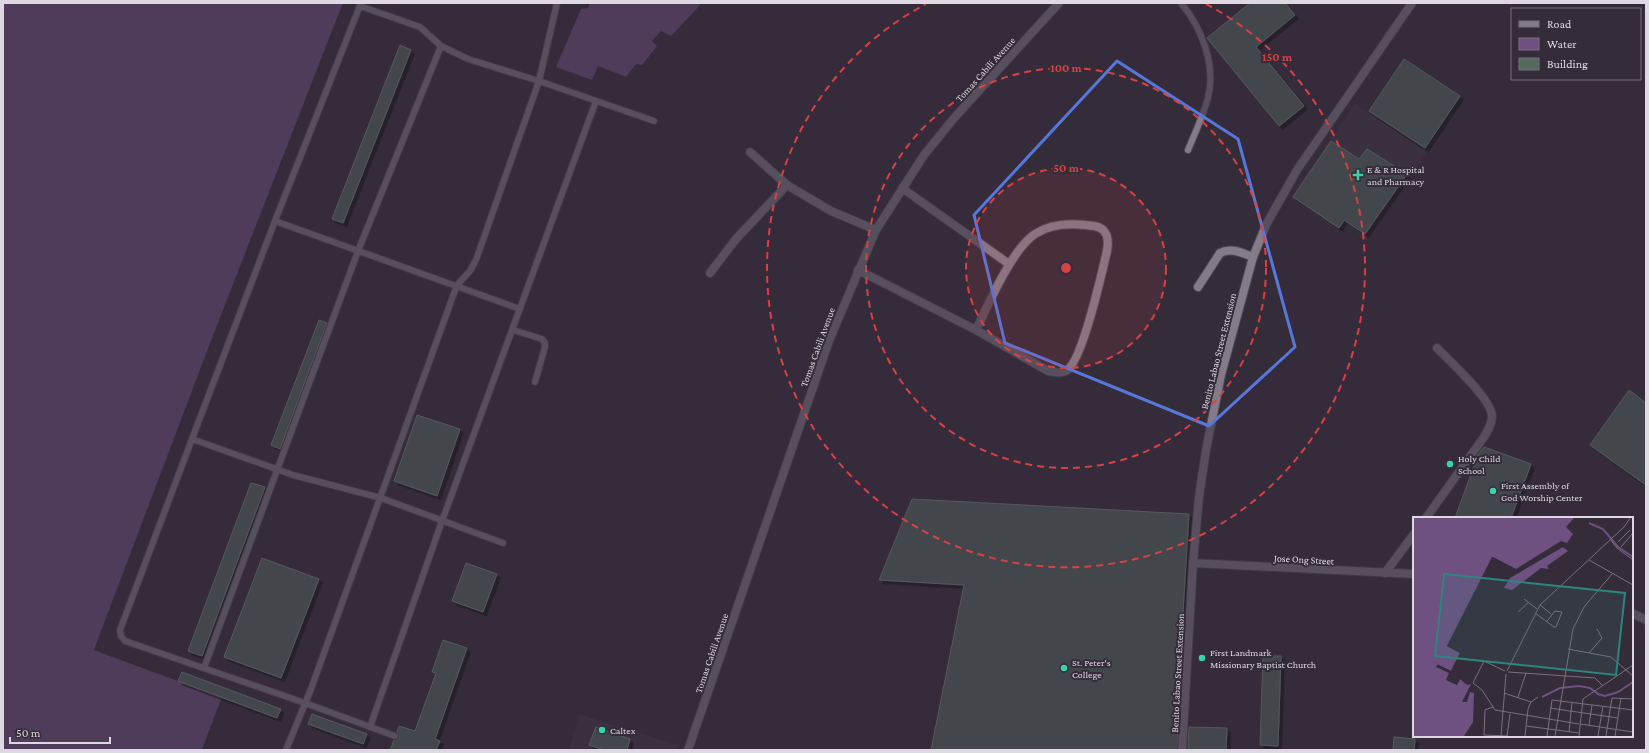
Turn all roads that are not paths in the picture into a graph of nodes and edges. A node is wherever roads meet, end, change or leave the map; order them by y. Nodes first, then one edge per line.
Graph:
1 (557, 3) edge
2 (1059, 3) edge
3 (1181, 3) edge
4 (1412, 3) edge
5 (360, 5) edge
6 (440, 46) junction
7 (539, 81) junction
8 (596, 101) junction
9 (654, 122) dead end
10 (1188, 150) dead end
11 (750, 152) dead end
12 (787, 185) junction
13 (902, 188) junction
14 (275, 221) junction
15 (876, 230) junction
16 (358, 251) junction
17 (1253, 257) junction
18 (1009, 264) junction
19 (858, 270) junction
20 (710, 273) dead end
21 (457, 285) junction
22 (1198, 288) dead end
23 (520, 309) junction
24 (513, 330) junction
25 (976, 330) junction
26 (1437, 348) dead end
27 (535, 382) dead end
28 (192, 439) junction
29 (277, 469) junction
30 (381, 498) junction
31 (1427, 517) edge
32 (442, 521) junction
33 (1413, 535) edge
34 (503, 543) dead end
35 (1193, 563) junction
36 (1385, 572) junction
37 (1413, 574) edge
38 (1633, 614) edge
39 (1646, 620) edge
40 (204, 668) junction
41 (305, 703) junction
42 (370, 727) junction
43 (395, 736) dead end
44 (286, 750) edge
45 (688, 750) edge
46 (1182, 750) edge

1 - 7 lane
2 - 13 street, Tomas Cabili Avenue
3 - 10 lane
4 - 17 street, Benito Labao Street Extension
5 - 6 lane
5 - 14 lane
6 - 7 lane
6 - 16 lane
7 - 8 lane
7 - 21 lane
8 - 9 lane
8 - 23 lane
11 - 12 street
12 - 15 street
12 - 20 street
13 - 15 street, Tomas Cabili Avenue
13 - 18 street
14 - 16 lane
14 - 28 lane
15 - 19 street, Tomas Cabili Avenue
16 - 21 lane
16 - 29 lane
17 - 22 street
17 - 35 street, Benito Labao Street Extension
18 - 25 street
18 - 25 street
19 - 25 street
19 - 45 street, Tomas Cabili Avenue
21 - 23 lane
21 - 30 lane
23 - 24 lane
24 - 27 lane
24 - 32 lane
26 - 31 street
28 - 29 lane
28 - 40 lane
29 - 30 lane
29 - 40 lane
30 - 32 lane
30 - 41 lane
32 - 34 lane
32 - 42 lane
33 - 36 street
35 - 36 street, Jose Ong Street
35 - 46 street, Benito Labao Street Extension
36 - 37 street, Jose Ong Street
38 - 39 street
40 - 41 lane
41 - 42 lane
41 - 44 lane
42 - 43 lane

